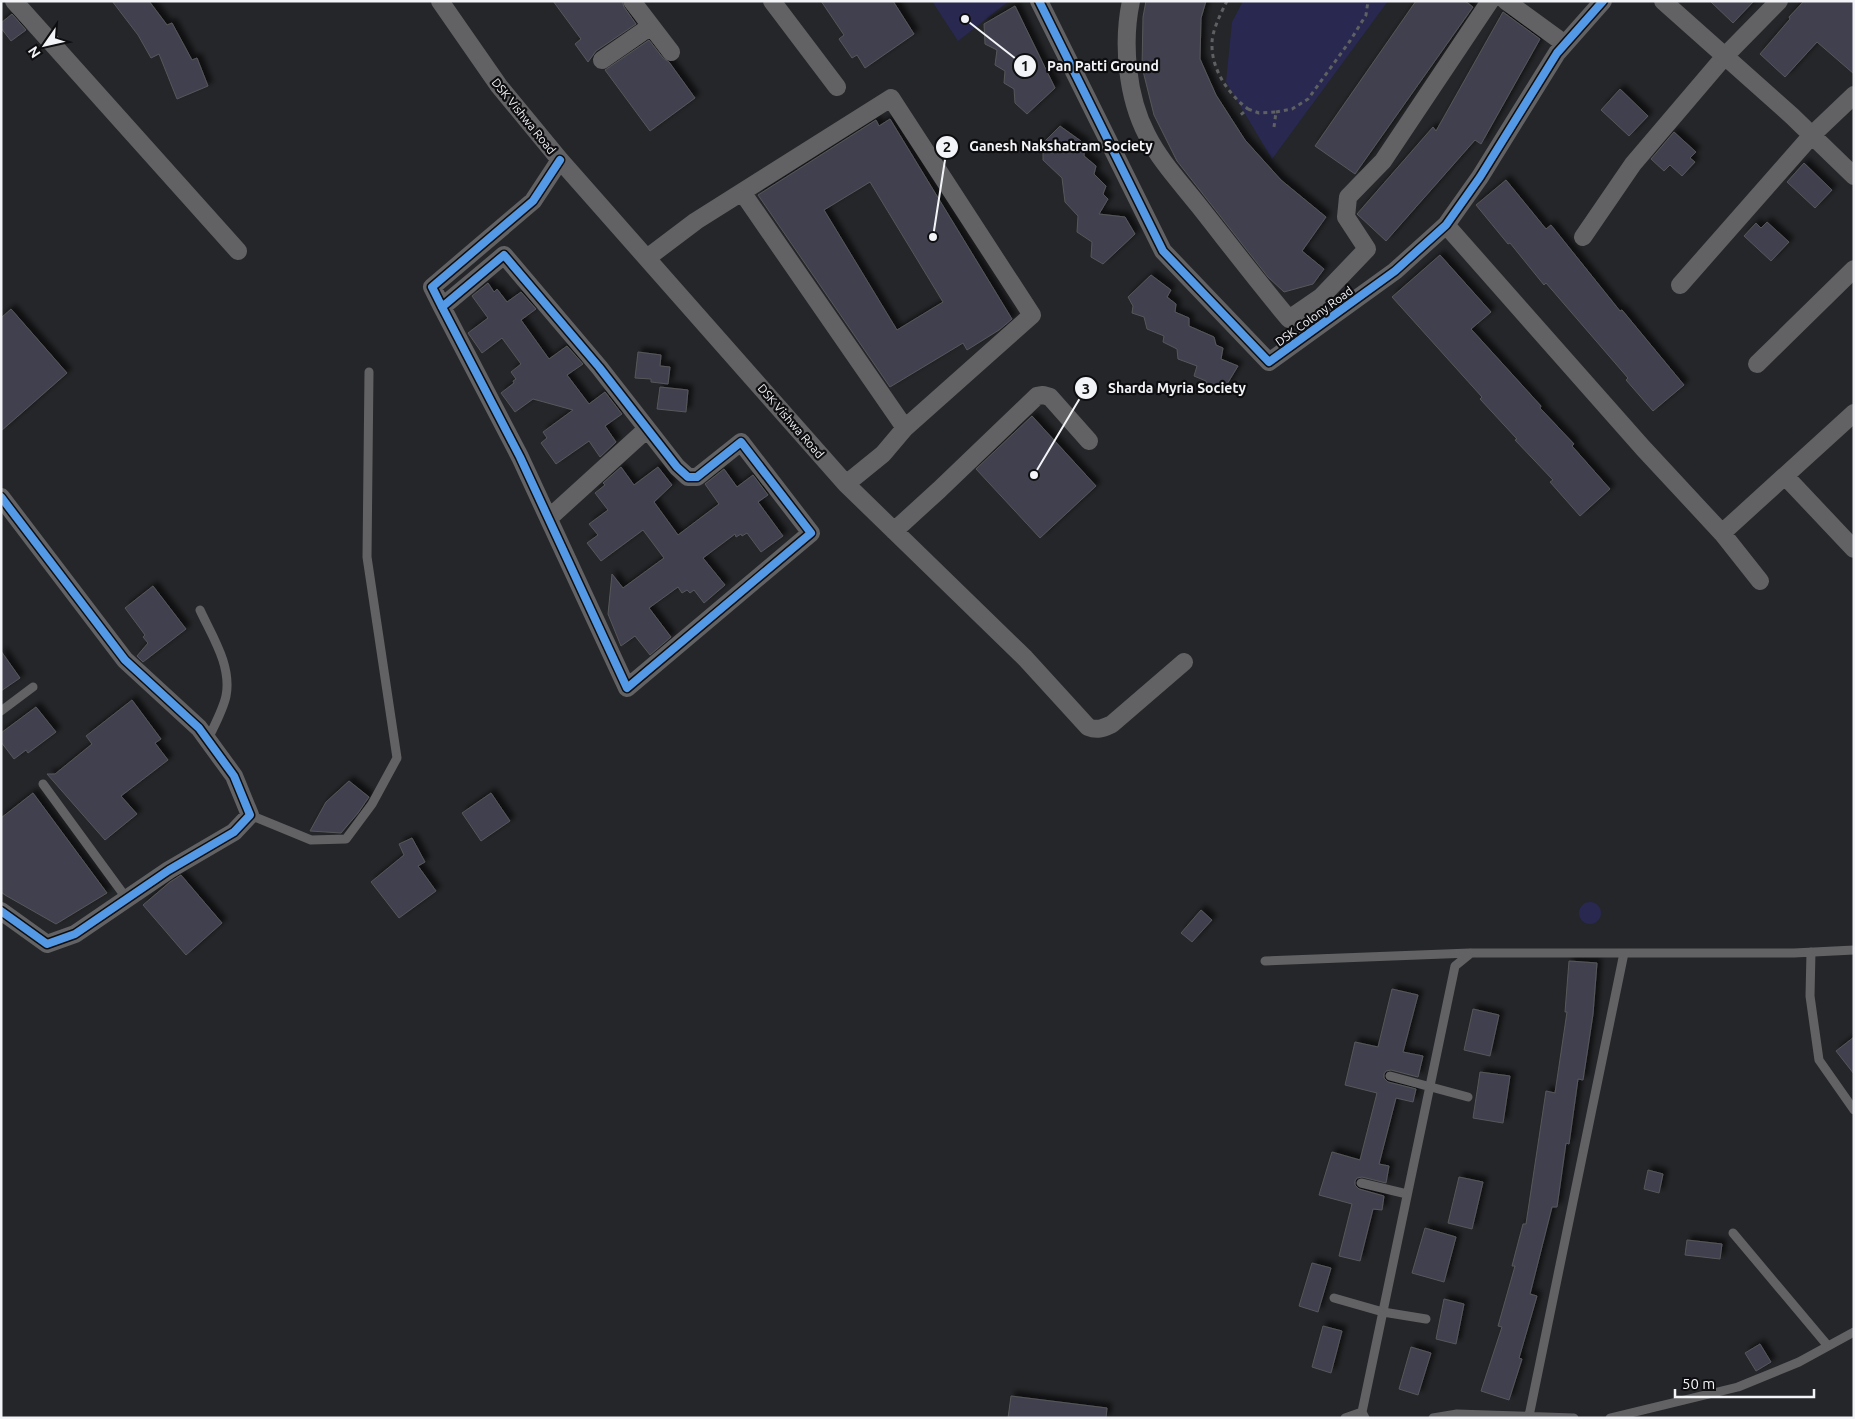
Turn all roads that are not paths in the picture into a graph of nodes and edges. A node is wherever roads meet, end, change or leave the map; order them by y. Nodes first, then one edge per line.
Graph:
1 (14, 1) edge
2 (440, 1) edge
3 (632, 1) edge
4 (772, 1) edge
5 (1039, 1) edge
6 (1131, 1) edge
7 (1490, 1) edge
8 (1506, 1) edge
9 (1603, 1) edge
10 (1663, 1) edge
11 (1779, 1) edge
12 (651, 26) junction
13 (1565, 44) junction
14 (671, 52) dead end
15 (1725, 56) junction
16 (602, 60) dead end
17 (837, 87) dead end
18 (1854, 95) edge
19 (1812, 135) junction
20 (560, 160) junction
21 (1854, 176) edge
22 (742, 192) junction
23 (1446, 225) junction
24 (1583, 237) dead end
25 (238, 251) dead end
26 (647, 258) junction
27 (1854, 269) edge
28 (1680, 285) dead end
29 (442, 307) junction
30 (1757, 364) dead end
31 (369, 372) dead end
32 (1854, 414) edge
33 (905, 428) junction
34 (647, 429) junction
35 (1089, 441) dead end
36 (1785, 476) junction
37 (846, 484) junction
38 (1, 497) edge
39 (549, 518) junction
40 (894, 531) junction
41 (1722, 533) junction
42 (1854, 548) edge
43 (1760, 581) dead end
44 (200, 610) dead end
45 (1184, 662) dead end
46 (33, 687) dead end
47 (1, 711) edge
48 (208, 739) junction
49 (43, 784) dead end
50 (250, 815) junction
51 (127, 899) junction
52 (1, 911) edge
53 (1854, 950) edge
54 (1811, 952) junction
55 (1471, 953) junction
56 (1624, 953) junction
57 (1265, 961) dead end
58 (1390, 1076) dead end
59 (1430, 1086) junction
60 (1468, 1097) dead end
61 (1854, 1110) edge
62 (1361, 1183) dead end
63 (1408, 1194) junction
64 (1733, 1233) dead end
65 (1334, 1298) dead end
66 (1383, 1312) junction
67 (1426, 1319) dead end
68 (1854, 1332) edge
69 (1828, 1346) junction
70 (1364, 1415) edge
71 (1529, 1416) junction
72 (1346, 1418) edge
73 (1433, 1418) edge
74 (1574, 1418) edge
75 (1610, 1418) edge

1 - 25 street
2 - 20 street, DSK Vishwa Road
3 - 12 street
4 - 17 street
5 - 23 street, DSK Colony Road
6 - 7 street
8 - 13 street
9 - 13 street, DSK Colony Road
10 - 15 street
11 - 15 street
12 - 14 street
12 - 16 street
13 - 23 street, DSK Colony Road
15 - 19 street
15 - 24 street
18 - 19 street
19 - 21 street
19 - 28 street
20 - 26 street, DSK Vishwa Road
20 - 29 street
22 - 26 street
22 - 33 street
22 - 33 street
23 - 41 street
26 - 37 street, DSK Vishwa Road
27 - 30 street
29 - 34 street
29 - 39 street
31 - 50 lane
32 - 36 street
33 - 37 street
34 - 39 street
34 - 39 street
35 - 40 street
36 - 41 street
36 - 42 street
37 - 40 street, DSK Vishwa Road
38 - 48 street
40 - 45 street, DSK Vishwa Road
41 - 43 street
44 - 48 lane
46 - 47 lane
48 - 50 street
49 - 51 lane
50 - 51 street
51 - 52 street
53 - 54 lane
54 - 56 lane
54 - 61 lane
55 - 56 lane
55 - 57 lane
55 - 59 lane
56 - 71 lane
58 - 59 lane
59 - 60 lane
59 - 63 lane
62 - 63 lane
63 - 66 lane
64 - 69 lane
65 - 66 lane
66 - 67 lane
66 - 70 lane
68 - 69 lane
69 - 75 lane
70 - 72 lane
71 - 73 lane
71 - 74 lane

